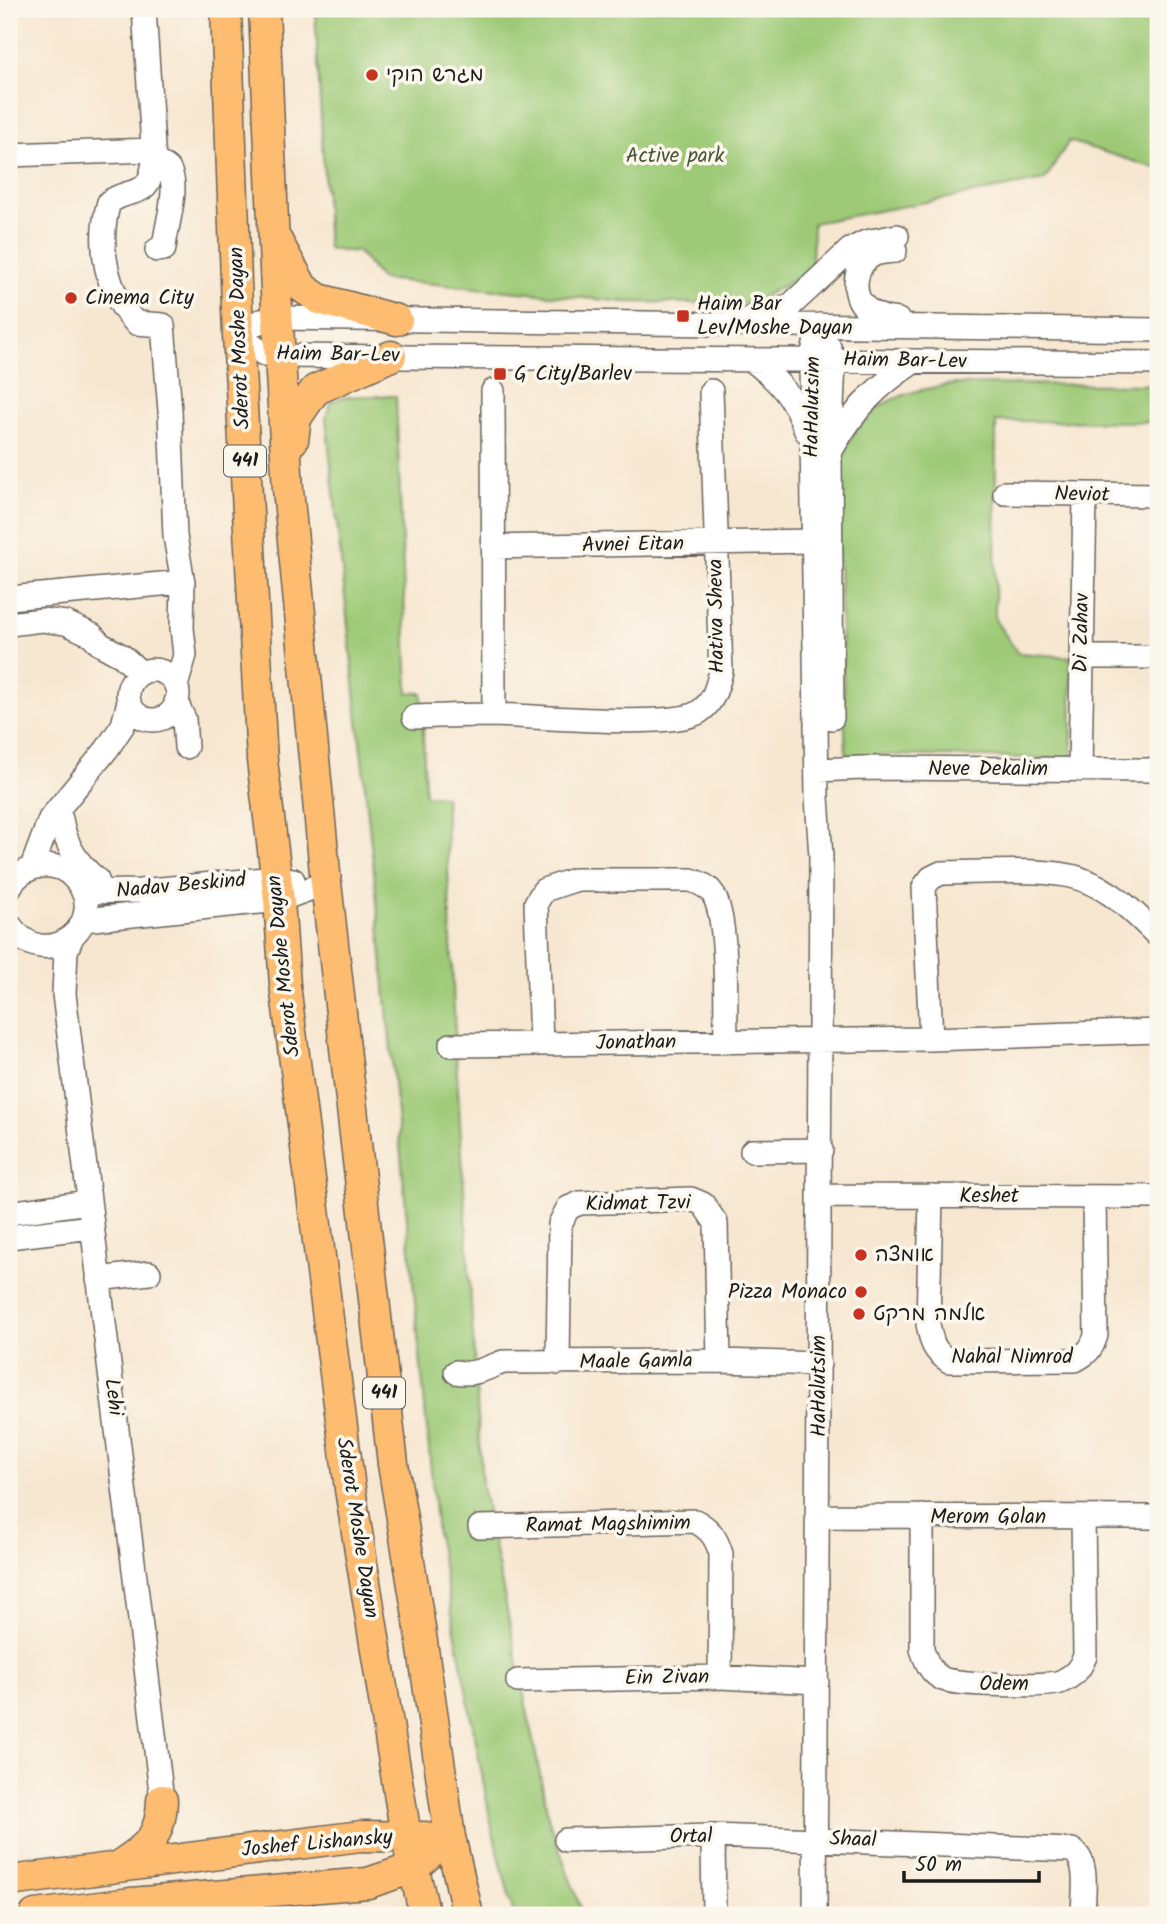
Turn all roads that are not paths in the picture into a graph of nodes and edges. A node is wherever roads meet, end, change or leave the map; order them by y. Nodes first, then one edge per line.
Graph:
1 (144, 9) edge
2 (226, 9) edge
3 (264, 9) edge
4 (9, 155) edge
5 (153, 156) junction
6 (274, 237) junction
7 (158, 250) dead end
8 (278, 318) junction
9 (397, 320) junction
10 (716, 324) junction
11 (820, 325) junction
12 (949, 327) junction
13 (1158, 330) edge
14 (238, 335) junction
15 (281, 356) junction
16 (391, 356) junction
17 (752, 360) junction
18 (822, 360) junction
19 (915, 361) junction
20 (1158, 363) edge
21 (493, 391) dead end
22 (711, 391) dead end
23 (820, 448) junction
24 (288, 489) junction
25 (1005, 493) dead end
26 (1158, 495) edge
27 (1085, 496) junction
28 (814, 541) junction
29 (716, 544) junction
30 (494, 547) junction
31 (183, 582) junction
32 (9, 598) edge
33 (9, 624) edge
34 (182, 628) junction
35 (9, 638) edge
36 (96, 640) junction
37 (1082, 657) junction
38 (1158, 657) edge
39 (144, 672) junction
40 (176, 694) junction
41 (128, 697) junction
42 (494, 715) junction
43 (418, 717) dead end
44 (156, 720) junction
45 (107, 749) junction
46 (824, 770) junction
47 (1080, 770) junction
48 (1158, 770) edge
49 (78, 785) junction
50 (61, 819) junction
51 (33, 867) junction
52 (58, 867) junction
53 (326, 883) junction
54 (276, 889) junction
55 (9, 890) edge
56 (132, 891) junction
57 (83, 892) junction
58 (78, 928) junction
59 (17, 934) edge
60 (1158, 936) edge
61 (64, 994) junction
62 (1158, 1031) edge
63 (930, 1039) junction
64 (821, 1040) junction
65 (726, 1041) junction
66 (541, 1044) junction
67 (453, 1045) dead end
68 (821, 1150) junction
69 (752, 1151) dead end
70 (820, 1196) junction
71 (931, 1196) junction
72 (1094, 1197) junction
73 (1158, 1197) edge
74 (89, 1202) junction
75 (9, 1213) edge
76 (92, 1227) junction
77 (9, 1237) edge
78 (149, 1273) dead end
79 (98, 1279) junction
80 (719, 1362) junction
81 (558, 1363) junction
82 (819, 1364) junction
83 (461, 1373) dead end
84 (818, 1516) junction
85 (922, 1517) junction
86 (1083, 1517) junction
87 (1158, 1517) edge
88 (490, 1527) dead end
89 (720, 1676) junction
90 (518, 1681) dead end
91 (817, 1682) junction
92 (162, 1800) junction
93 (406, 1836) junction
94 (713, 1836) junction
95 (450, 1837) junction
96 (816, 1839) junction
97 (566, 1840) dead end
98 (210, 1854) junction
99 (118, 1866) junction
100 (413, 1868) junction
101 (9, 1881) edge
102 (206, 1906) edge
103 (144, 1909) edge
104 (35, 1915) edge
105 (425, 1915) edge
106 (468, 1915) edge
107 (715, 1915) edge
108 (815, 1915) edge
109 (1083, 1915) edge

1 - 5 street
2 - 14 main road, Sderot Moshe Dayan / 441
3 - 6 main road, Sderot Moshe Dayan / 441
4 - 5 street
5 - 7 street
5 - 31 street
6 - 8 main road, Sderot Moshe Dayan / 441
6 - 9 main road
8 - 9 street, Haim Bar-Lev
8 - 14 street, Haim Bar-Lev
8 - 15 main road, Sderot Moshe Dayan / 441
9 - 10 street, Haim Bar-Lev
10 - 11 street, Haim Bar-Lev
10 - 12 street
11 - 12 street, Haim Bar-Lev
11 - 18 street, HaHalutsim
12 - 13 street, Haim Bar-Lev
14 - 15 street, Haim Bar-Lev
14 - 54 main road, Sderot Moshe Dayan / 441
15 - 16 street, Haim Bar-Lev
15 - 24 main road, Sderot Moshe Dayan / 441
16 - 17 street, Haim Bar-Lev
16 - 24 main road
17 - 18 street, Haim Bar-Lev
17 - 23 street
18 - 19 street, Haim Bar-Lev
18 - 23 street, HaHalutsim
19 - 20 street, Haim Bar-Lev
19 - 23 street
21 - 30 street
22 - 29 street, Hativa Sheva
23 - 28 street, HaHalutsim
23 - 46 street, HaHalutsim
24 - 53 main road, Sderot Moshe Dayan / 441
25 - 27 street, Neviot
26 - 27 street, Neviot
27 - 37 street, Di Zahav
28 - 29 street, Avnei Eitan
28 - 46 street, HaHalutsim
29 - 30 street, Avnei Eitan
29 - 42 street, Hativa Sheva
30 - 42 street
31 - 32 street
31 - 34 street
33 - 36 street
34 - 39 street
34 - 40 street
35 - 36 street
36 - 39 street
36 - 41 street
37 - 38 street
37 - 47 street, Di Zahav
39 - 40 street
39 - 41 street
40 - 44 street
40 - 44 street
41 - 44 street
41 - 45 street
42 - 43 street, Hativa Sheva
44 - 45 street
45 - 49 street
46 - 47 street, Neve Dekalim
46 - 64 street, HaHalutsim
47 - 48 street, Neve Dekalim
49 - 50 street
49 - 51 street
50 - 52 street
50 - 56 street
51 - 52 street
51 - 55 street
52 - 57 street
53 - 54 street, Nadav Beskind
53 - 95 main road, Sderot Moshe Dayan / 441
54 - 56 street, Nadav Beskind
54 - 58 street, Nadav Beskind
54 - 93 main road, Sderot Moshe Dayan / 441
56 - 57 street, Nadav Beskind
57 - 58 street, Lehi
58 - 59 street, Nadav Beskind
58 - 61 street, Lehi
59 - 61 street, Lehi
60 - 63 street
61 - 74 street, Lehi
62 - 63 street
63 - 64 street
64 - 65 street, Jonathan
64 - 68 street, HaHalutsim
65 - 66 street, Jonathan
65 - 66 street
66 - 67 street, Jonathan
68 - 69 street
68 - 70 street, HaHalutsim
70 - 71 street, Keshet
70 - 82 street, HaHalutsim
71 - 72 street, Keshet
71 - 72 street, Nahal Nimrod
72 - 73 street, Keshet
74 - 75 street
74 - 76 street, Lehi
76 - 77 street
76 - 79 street, Lehi
78 - 79 street
79 - 92 street, Lehi
80 - 81 street, Maale Gamla
80 - 81 street, Kidmat Tzvi
80 - 82 street, Maale Gamla
81 - 83 street, Maale Gamla
82 - 84 street, HaHalutsim
84 - 85 street, Merom Golan
84 - 91 street, HaHalutsim
85 - 86 street, Merom Golan
85 - 86 street, Odem
86 - 87 street, Merom Golan
88 - 89 street, Ramat Magshimim
89 - 90 street, Ein Zivan
89 - 91 street, Ein Zivan
91 - 96 street, HaHalutsim
92 - 98 main road
92 - 99 main road
93 - 95 main road, Joshef Lishansky
93 - 98 main road, Joshef Lishansky
93 - 100 main road, Sderot Moshe Dayan / 441
94 - 96 street, Ortal
94 - 97 street, Ortal
94 - 107 street
95 - 100 main road, Joshef Lishansky
95 - 106 main road, Sderot Moshe Dayan / 441
96 - 108 street, HaHalutsim
96 - 109 street, Shaal
98 - 99 main road, Joshef Lishansky
99 - 101 main road, Joshef Lishansky
100 - 102 main road, Joshef Lishansky
100 - 105 main road, Sderot Moshe Dayan / 441
102 - 103 main road, Joshef Lishansky
103 - 104 main road, Joshef Lishansky

